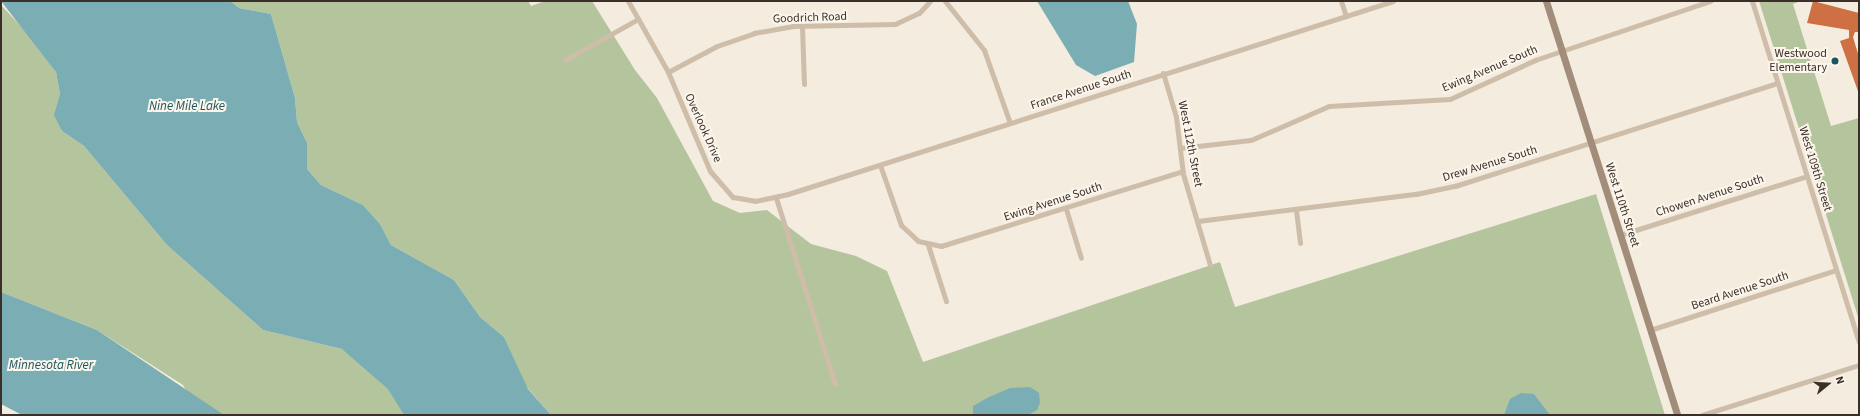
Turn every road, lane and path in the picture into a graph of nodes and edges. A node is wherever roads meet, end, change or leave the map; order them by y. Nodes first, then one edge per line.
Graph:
1 (628, 1) edge
2 (930, 1) edge
3 (945, 1) edge
4 (1341, 1) edge
5 (1393, 1) edge
6 (1546, 1) edge
7 (1710, 1) edge
8 (1752, 1) edge
9 (1346, 16) junction
10 (638, 20) junction
11 (802, 27) junction
12 (1562, 50) junction
13 (565, 60) dead end
14 (668, 72) junction
15 (1163, 73) junction
16 (1777, 83) junction
17 (804, 84) dead end
18 (1010, 123) junction
19 (1591, 143) junction
20 (1180, 148) junction
21 (880, 165) junction
22 (1183, 171) junction
23 (1807, 176) junction
24 (776, 198) junction
25 (1066, 209) junction
26 (1296, 210) junction
27 (1198, 221) junction
28 (1620, 235) junction
29 (1300, 243) dead end
30 (928, 245) junction
31 (1081, 258) dead end
32 (1210, 265) dead end
33 (1836, 270) junction
34 (946, 301) dead end
35 (1650, 330) junction
36 (1859, 342) edge
37 (1859, 365) edge
38 (835, 384) dead end
39 (1676, 415) edge
40 (1702, 415) edge

1 - 10 street, Overlook Drive
2 - 11 street, Goodrich Road
3 - 18 street
4 - 9 street
5 - 9 street, France Avenue South
6 - 12 street, West 110th Street
7 - 12 street, Ewing Avenue South
8 - 16 street, West 109th Street
9 - 15 street, France Avenue South
10 - 13 street
10 - 14 street, Overlook Drive
11 - 14 street, Goodrich Road
11 - 17 street
12 - 19 street, West 110th Street
12 - 20 street, Ewing Avenue South
14 - 24 street, Overlook Drive
15 - 18 street, France Avenue South
15 - 20 street, West 112th Street
16 - 19 street, Drew Avenue South
16 - 23 street, West 109th Street
18 - 21 street, France Avenue South
19 - 26 street, Drew Avenue South
19 - 28 street, West 110th Street
20 - 22 street, West 112th Street
21 - 24 street, France Avenue South
21 - 30 street
22 - 25 street, Ewing Avenue South
22 - 27 street, West 112th Street
23 - 28 street, Chowen Avenue South
23 - 33 street, West 109th Street
24 - 38 street
25 - 30 street, Ewing Avenue South
25 - 31 street
26 - 27 street, Drew Avenue South
26 - 29 street
27 - 32 street, West 112th Street
28 - 35 street, West 110th Street
30 - 34 street
33 - 35 street, Beard Avenue South
33 - 36 street, West 109th Street
35 - 39 street, West 110th Street
37 - 40 street

